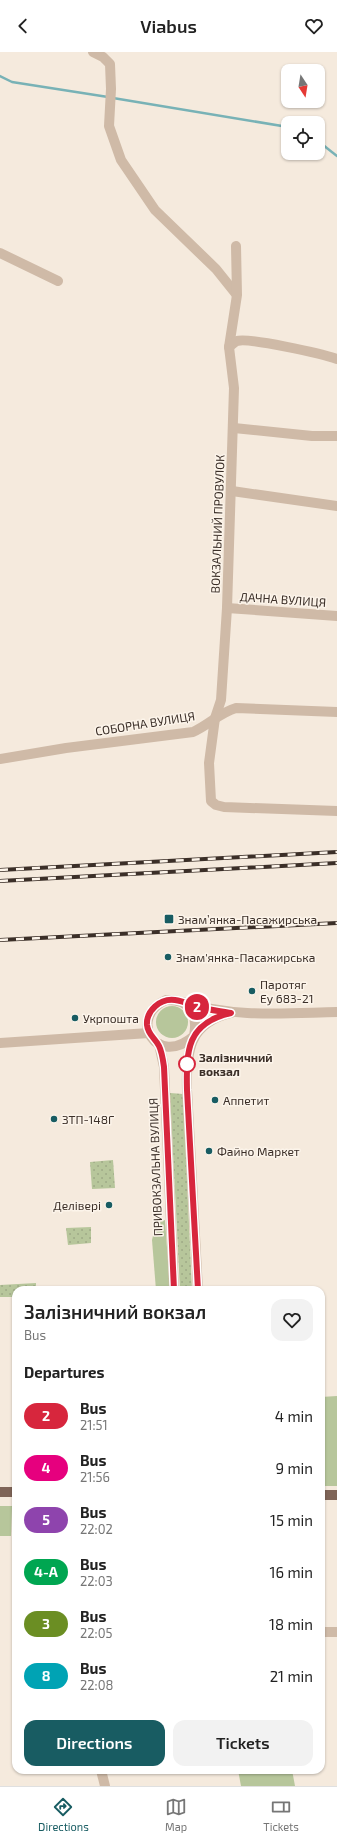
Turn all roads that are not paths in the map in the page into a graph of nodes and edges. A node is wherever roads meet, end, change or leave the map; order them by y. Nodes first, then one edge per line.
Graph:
1 (93, 52) edge
2 (236, 246) dead end
3 (0, 253) edge
4 (58, 282) dead end
5 (237, 296) junction
6 (229, 347) junction
7 (337, 359) edge
8 (234, 428) junction
9 (337, 436) edge
10 (232, 491) junction
11 (337, 506) edge
12 (227, 608) junction
13 (337, 616) edge
14 (337, 712) edge
15 (215, 718) junction
16 (0, 759) edge
17 (337, 812) edge
18 (183, 1002) junction
19 (337, 1012) edge
20 (231, 1013) junction
21 (149, 1033) junction
22 (194, 1036) junction
23 (0, 1042) edge
24 (159, 1044) junction
25 (174, 1286) edge
26 (198, 1286) edge
27 (0, 1492) edge
28 (12, 1492) edge
29 (325, 1495) edge
30 (337, 1495) edge
31 (325, 1632) edge
32 (337, 1632) edge
33 (102, 1774) edge
34 (105, 1786) edge

1 - 5 street
2 - 5 street, ВОКЗАЛЬНИЙ ПРОВУЛОК
3 - 4 street
5 - 6 street, ВОКЗАЛЬНИЙ ПРОВУЛОК
6 - 7 street
6 - 8 street, ВОКЗАЛЬНИЙ ПРОВУЛОК
8 - 9 street
8 - 10 street, ВОКЗАЛЬНИЙ ПРОВУЛОК
10 - 11 street
10 - 12 street, ВОКЗАЛЬНИЙ ПРОВУЛОК
12 - 13 street, ДАЧНА ВУЛИЦЯ
12 - 15 street, ВОКЗАЛЬНИЙ ПРОВУЛОК
14 - 15 street, СОБОРНА ВУЛИЦЯ
15 - 16 street, СОБОРНА ВУЛИЦЯ
15 - 17 street, ВОКЗАЛЬНИЙ ПРОВУЛОК
18 - 20 street
18 - 21 street
18 - 22 street
19 - 20 street
20 - 22 street
21 - 23 street
21 - 24 street
22 - 24 street
22 - 26 street
24 - 25 street, ПРИВОКЗАЛЬНА ВУЛИЦЯ
27 - 28 main road
29 - 30 main road
31 - 32 street
33 - 34 street

